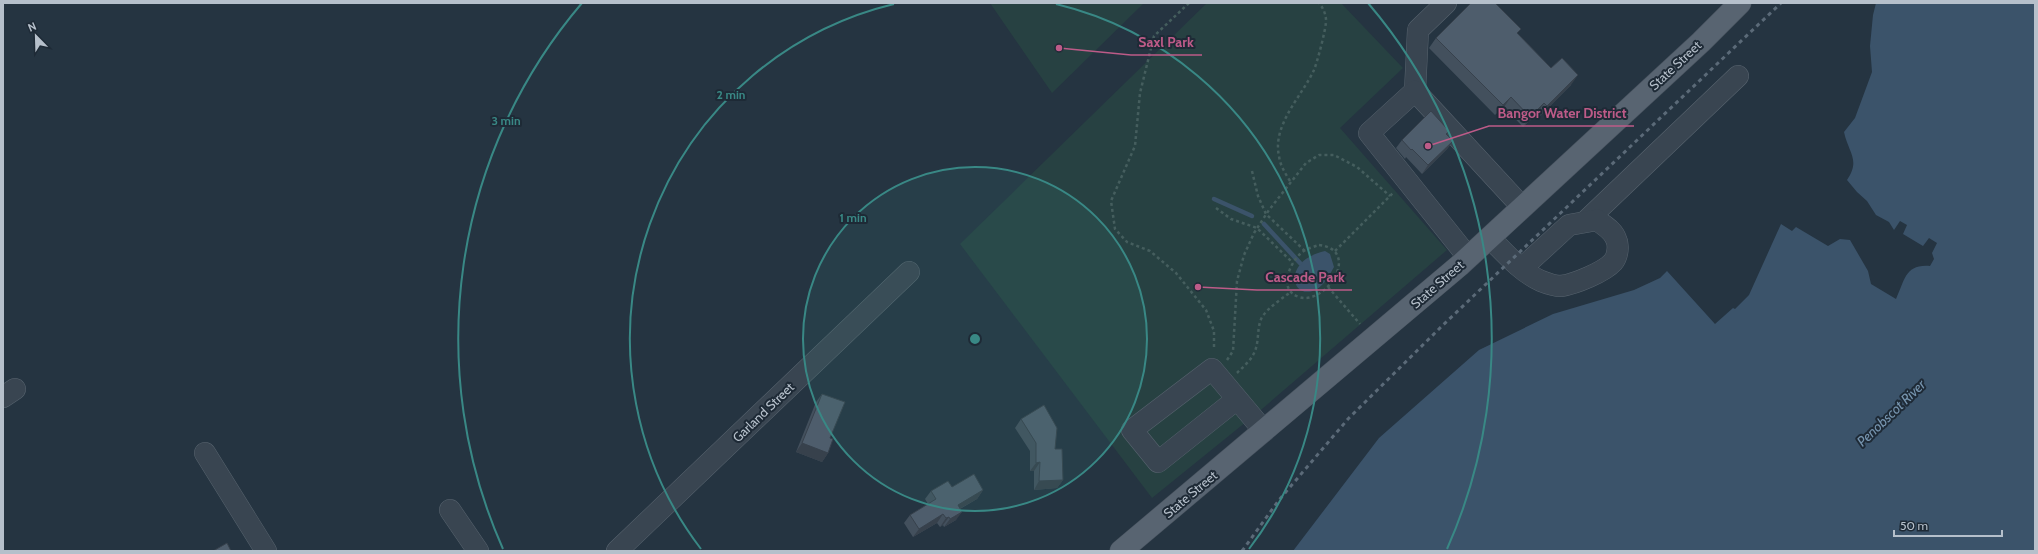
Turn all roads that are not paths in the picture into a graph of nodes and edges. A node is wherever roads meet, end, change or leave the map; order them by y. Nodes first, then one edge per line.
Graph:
1 (1446, 3) edge
2 (1740, 3) edge
3 (1738, 76) dead end
4 (1415, 91) junction
5 (1522, 207) junction
6 (1587, 220) junction
7 (1490, 238) junction
8 (1468, 257) junction
9 (1522, 268) junction
10 (909, 272) dead end
11 (1226, 386) road end
12 (1264, 431) junction
13 (205, 453) dead end
14 (450, 510) dead end
15 (266, 551) edge
16 (478, 551) edge
17 (617, 551) edge
18 (1121, 551) edge

1 - 4 street
2 - 5 main road, State Street
3 - 6 street
4 - 5 street
4 - 8 street
5 - 7 main road, State Street
6 - 9 street
6 - 9 street
7 - 8 main road, State Street
7 - 9 street
8 - 12 main road, State Street
10 - 17 street, Garland Street
11 - 12 street
12 - 18 main road, State Street
13 - 15 street
14 - 16 street

